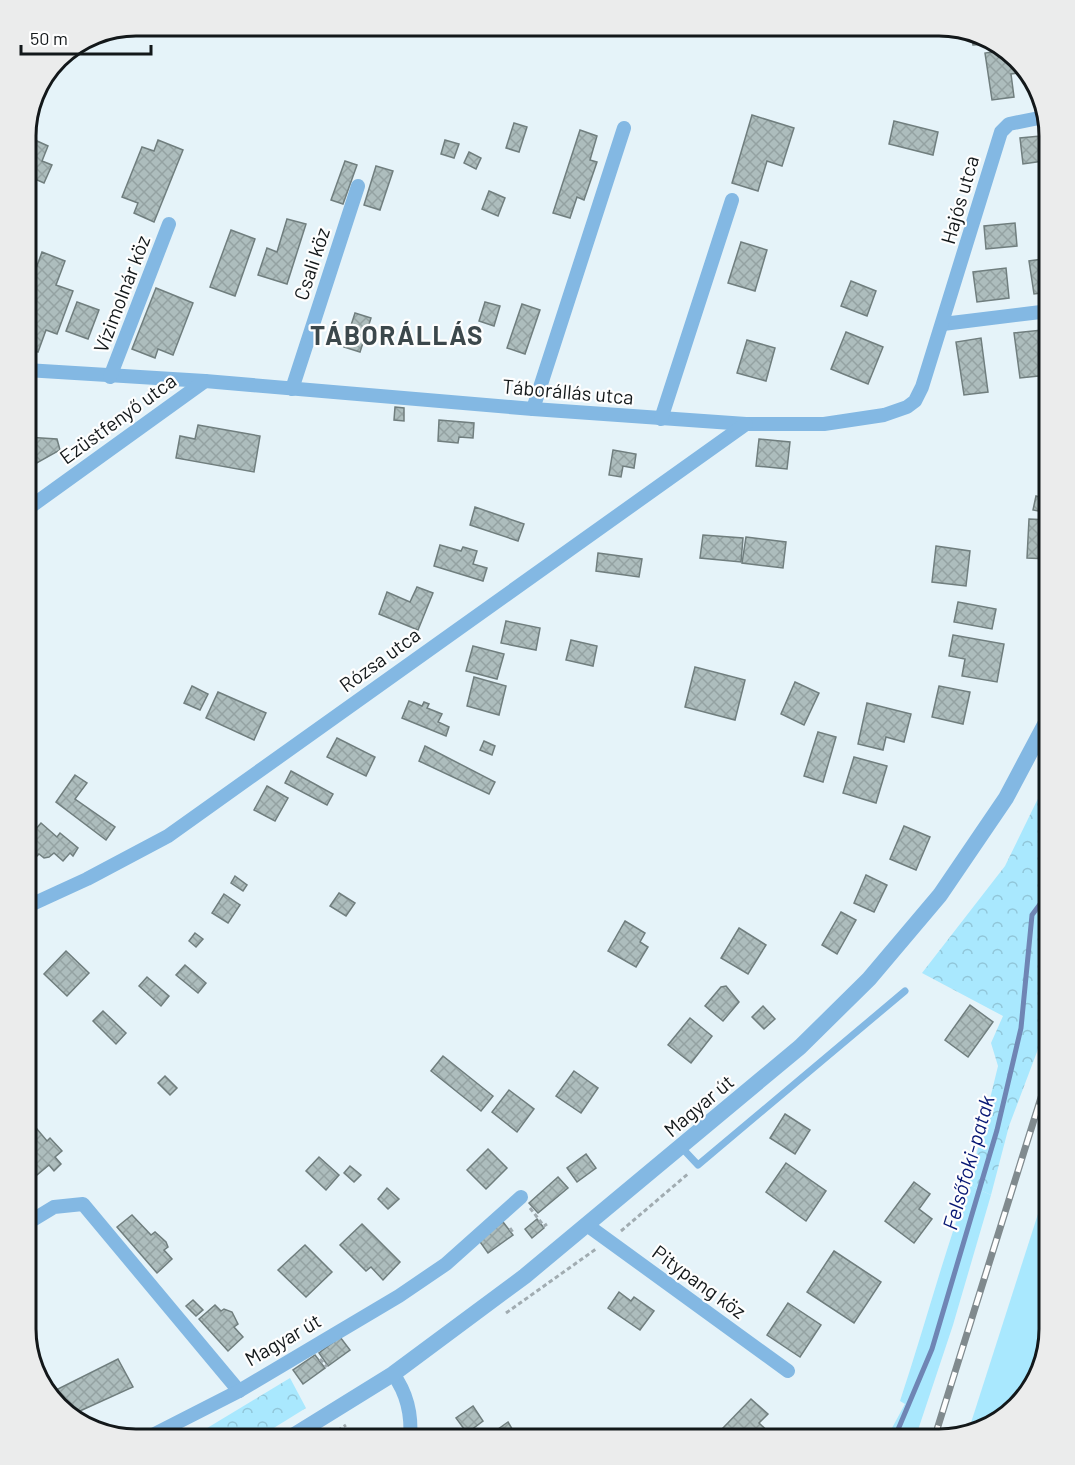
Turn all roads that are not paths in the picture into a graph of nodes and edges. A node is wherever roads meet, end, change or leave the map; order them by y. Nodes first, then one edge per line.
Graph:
1 (1037, 118) edge
2 (624, 128) dead end
3 (358, 186) dead end
4 (732, 200) dead end
5 (170, 224) dead end
6 (1039, 312) edge
7 (943, 324) junction
8 (36, 371) edge
9 (110, 377) junction
10 (205, 381) junction
11 (292, 389) junction
12 (533, 409) junction
13 (662, 419) junction
14 (746, 424) junction
15 (36, 503) edge
16 (1039, 737) edge
17 (36, 903) edge
18 (905, 991) dead end
19 (682, 1148) junction
20 (521, 1197) road end
21 (36, 1218) edge
22 (587, 1225) junction
23 (788, 1371) dead end
24 (393, 1374) junction
25 (238, 1391) junction
26 (164, 1429) edge
27 (304, 1429) edge
28 (409, 1429) edge

1 - 7 street, Hajós utca
2 - 12 street
3 - 11 street, Csali köz
4 - 13 street
5 - 9 street, Vízimolnár köz
6 - 7 street
7 - 14 street, Táborállás utca
8 - 9 street, Táborállás utca
9 - 10 street, Táborállás utca
10 - 11 street, Táborállás utca
10 - 15 street, Ezüstfenyő utca
11 - 12 street, Táborállás utca
12 - 13 street, Táborállás utca
13 - 14 street, Táborállás utca
14 - 17 street, Rózsa utca
16 - 19 street, Magyar út
18 - 19 lane
19 - 22 street, Magyar út
20 - 25 street, Magyar út
21 - 25 street, Magyar út
22 - 23 street, Pitypang köz
22 - 24 street, Magyar út
24 - 27 street, Magyar út
24 - 28 street
25 - 26 street, Magyar út

